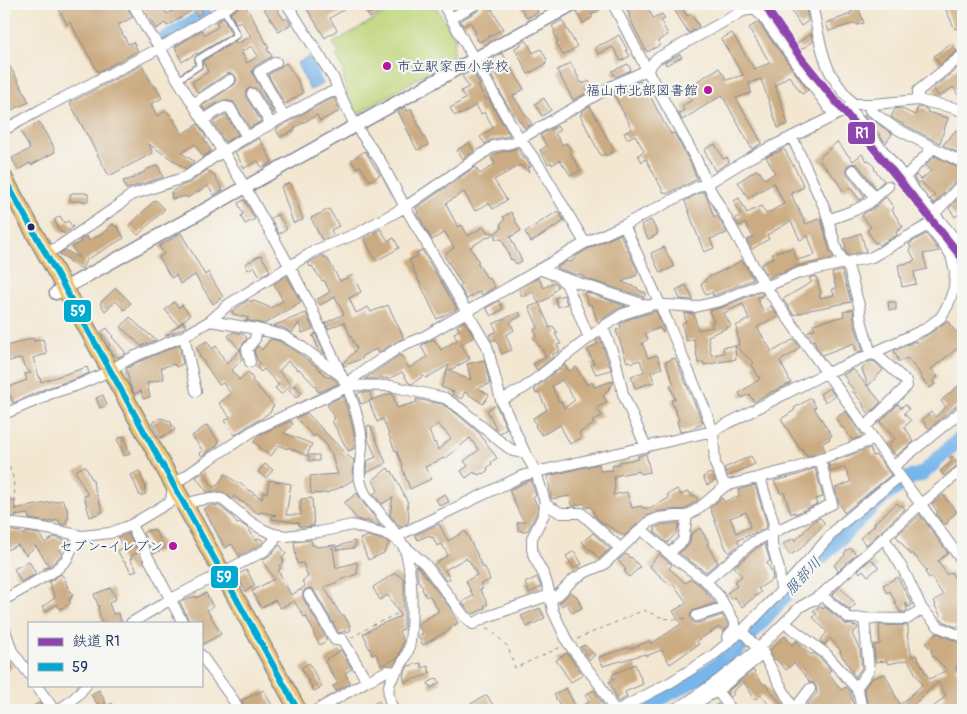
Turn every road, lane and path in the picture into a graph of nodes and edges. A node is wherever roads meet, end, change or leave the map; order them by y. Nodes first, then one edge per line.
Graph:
1 (133, 4) edge
2 (287, 4) edge
3 (442, 4) edge
4 (476, 4) edge
5 (573, 4) edge
6 (613, 4) edge
7 (812, 4) edge
8 (228, 6) edge
9 (451, 18) junction
10 (160, 48) junction
11 (963, 55) edge
12 (473, 59) junction
13 (276, 62) dead end
14 (647, 70) junction
15 (178, 80) junction
16 (230, 80) dead end
17 (338, 90) junction
18 (252, 94) dead end
19 (918, 100) junction
20 (193, 104) junction
21 (868, 104) junction
22 (851, 106) junction
23 (963, 112) edge
24 (834, 115) junction
25 (284, 117) junction
26 (204, 120) junction
27 (270, 124) junction
28 (356, 125) junction
29 (4, 130) edge
30 (247, 137) junction
31 (792, 137) junction
32 (520, 139) junction
33 (933, 148) junction
34 (223, 151) junction
35 (963, 162) edge
36 (853, 170) dead end
37 (905, 177) junction
38 (4, 178) edge
39 (707, 184) junction
40 (963, 184) edge
41 (888, 186) dead end
42 (244, 187) junction
43 (875, 198) junction
44 (4, 200) edge
45 (405, 206) junction
46 (935, 215) junction
47 (828, 220) junction
48 (624, 224) junction
49 (928, 225) junction
50 (585, 243) junction
51 (963, 249) edge
52 (46, 254) junction
53 (845, 263) junction
54 (290, 266) junction
55 (540, 269) junction
56 (558, 276) junction
57 (765, 286) junction
58 (61, 291) junction
59 (660, 304) junction
60 (648, 306) junction
61 (467, 312) junction
62 (210, 321) junction
63 (603, 327) junction
64 (257, 329) junction
65 (184, 336) junction
66 (589, 338) junction
67 (872, 354) junction
68 (250, 362) dead end
69 (105, 372) junction
70 (828, 373) junction
71 (344, 381) junction
72 (196, 391) dead end
73 (501, 400) junction
74 (963, 410) edge
75 (4, 414) edge
76 (865, 427) junction
77 (516, 432) junction
78 (713, 432) junction
79 (497, 439) junction
80 (874, 439) junction
81 (646, 447) junction
82 (4, 452) edge
83 (525, 453) junction
84 (820, 460) junction
85 (963, 469) edge
86 (897, 471) junction
87 (536, 472) junction
88 (760, 478) junction
89 (173, 485) junction
90 (724, 486) junction
91 (178, 502) junction
92 (921, 504) junction
93 (545, 505) junction
94 (687, 516) junction
95 (4, 523) edge
96 (18, 524) junction
97 (131, 525) junction
98 (641, 529) junction
99 (274, 534) junction
100 (772, 534) junction
101 (82, 536) junction
102 (884, 538) junction
103 (397, 539) junction
104 (621, 550) junction
105 (409, 553) junction
106 (669, 553) junction
107 (961, 555) edge
108 (217, 575) junction
109 (706, 581) junction
110 (781, 591) junction
111 (309, 595) dead end
112 (821, 595) junction
113 (4, 598) edge
114 (551, 598) junction
115 (171, 599) junction
116 (725, 607) junction
117 (411, 608) junction
118 (922, 609) junction
119 (697, 616) joint
120 (864, 618) junction
121 (133, 622) edge
122 (182, 622) edge
123 (473, 624) junction
124 (4, 627) edge
125 (790, 627) junction
126 (742, 632) junction
127 (963, 637) edge
128 (344, 642) junction
129 (568, 643) junction
130 (722, 647) junction
131 (759, 651) junction
132 (202, 656) edge
133 (396, 672) junction
134 (28, 673) edge
135 (367, 681) junction
136 (37, 686) edge
137 (85, 686) edge
138 (856, 688) junction
139 (810, 689) dead end
140 (717, 692) junction
141 (686, 703) junction
142 (54, 710) edge
143 (58, 710) edge
144 (238, 710) edge
145 (287, 710) edge
146 (298, 710) edge
147 (317, 710) edge
148 (393, 710) edge
149 (614, 710) edge
150 (618, 710) edge
151 (672, 710) edge
152 (732, 710) edge
153 (794, 710) edge
154 (862, 710) edge

1 - 10 street
2 - 17 street
3 - 9 street
4 - 9 street
5 - 12 street
6 - 14 street
7 - 22 street
8 - 10 street
8 - 15 lane
9 - 12 street
10 - 15 street
10 - 29 street
11 - 19 street
12 - 28 street
12 - 32 street
13 - 25 street
14 - 24 street
14 - 32 street
14 - 39 street
15 - 20 street
16 - 20 street
17 - 25 street
17 - 28 street
18 - 27 street
19 - 21 street
19 - 23 street
20 - 26 street
21 - 22 street
21 - 33 street
22 - 24 street
22 - 37 street
24 - 31 street
25 - 27 street
26 - 30 street
26 - 34 street
27 - 30 street
28 - 42 street
28 - 45 street
30 - 34 street
31 - 39 street
31 - 47 street
32 - 45 street
32 - 50 street
33 - 35 street
33 - 37 street
34 - 42 street
34 - 52 street
36 - 43 street
37 - 46 street
38 - 52 highway
39 - 48 street
39 - 57 street
40 - 46 street
41 - 43 street
42 - 54 street
42 - 58 street
43 - 47 street
44 - 58 highway
45 - 54 street
45 - 61 street
46 - 49 street
46 - 51 street
47 - 53 street
48 - 50 street
48 - 59 street
49 - 53 street
49 - 67 street
50 - 55 street
52 - 58 highway
53 - 57 street
53 - 67 street
54 - 62 street
54 - 71 street
55 - 56 street
55 - 61 street
56 - 60 street
56 - 66 street
57 - 59 street
57 - 70 street
58 - 69 highway
59 - 60 street
59 - 78 street
60 - 63 street
61 - 71 street
61 - 73 street
62 - 64 street
62 - 65 street
63 - 66 street
63 - 81 street
64 - 68 street
64 - 71 street
65 - 69 street
65 - 72 street
66 - 73 street
67 - 70 street
67 - 76 street
69 - 75 street
69 - 89 highway
69 - 91 highway
70 - 76 street
70 - 78 street
71 - 79 street
71 - 89 street
71 - 103 street
73 - 77 street
74 - 86 street
76 - 80 street
77 - 79 street
77 - 83 street
78 - 81 street
78 - 90 street
79 - 83 street
80 - 84 street
80 - 86 street
81 - 87 street
82 - 96 path
83 - 87 street
84 - 88 street
84 - 100 street
85 - 92 street
86 - 92 street
86 - 110 street
87 - 93 street
87 - 103 street
88 - 90 street
88 - 100 street
89 - 91 highway
90 - 94 street
91 - 97 street
91 - 99 street
91 - 108 highway
92 - 102 street
92 - 107 street
93 - 104 street
93 - 114 street
94 - 98 street
94 - 106 street
95 - 96 street
96 - 101 street
97 - 101 street
97 - 115 street
98 - 104 street
98 - 106 street
99 - 103 street
99 - 108 street
100 - 109 street
100 - 110 street
101 - 113 street
102 - 112 street
102 - 118 street
103 - 105 street
104 - 114 street
105 - 117 street
105 - 123 street
106 - 109 street
108 - 115 street
108 - 145 highway
108 - 146 highway
109 - 116 street
110 - 126 street
111 - 128 street
112 - 120 street
112 - 125 street
112 - 131 street
114 - 123 street
114 - 129 street
115 - 121 street
115 - 122 street
116 - 119 street
116 - 130 street
117 - 128 path
117 - 133 street
118 - 120 street
118 - 127 street
119 - 129 path
120 - 138 street
123 - 129 path
124 - 134 street
125 - 131 street
125 - 138 street
126 - 130 street
126 - 131 street
128 - 135 street
129 - 149 street
130 - 150 street
131 - 140 street
131 - 141 street
131 - 153 street
132 - 144 street
133 - 135 street
133 - 148 street
135 - 147 street
136 - 142 street
137 - 143 street
138 - 154 street
139 - 153 street
140 - 141 street
140 - 152 street
141 - 151 street

